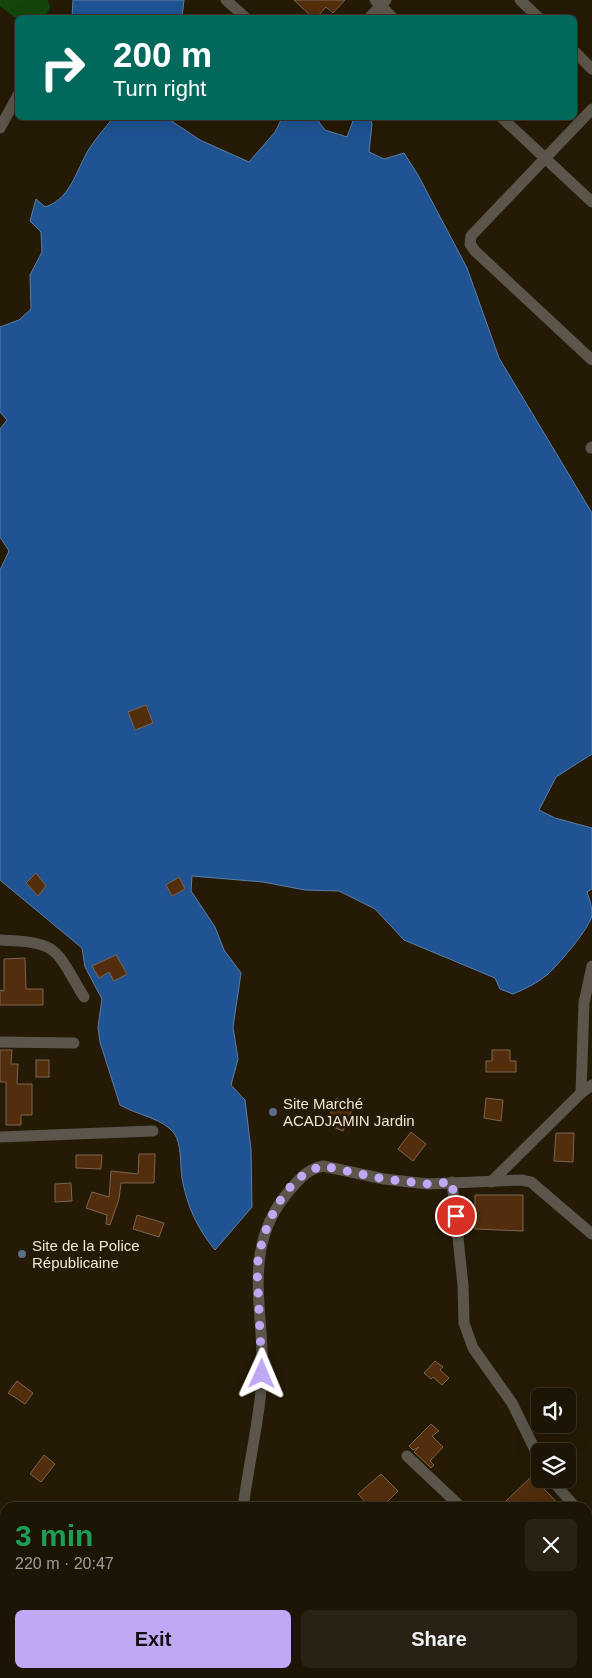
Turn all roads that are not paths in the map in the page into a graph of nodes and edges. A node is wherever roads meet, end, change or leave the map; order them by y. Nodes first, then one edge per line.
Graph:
1 (226, 0) edge
2 (520, 0) edge
3 (539, 0) edge
4 (381, 2) edge
5 (530, 9) junction
6 (243, 15) edge
7 (371, 15) edge
8 (391, 15) edge
9 (536, 15) edge
10 (577, 54) edge
11 (592, 68) edge
12 (15, 100) edge
13 (592, 109) edge
14 (504, 120) edge
15 (0, 128) edge
16 (545, 158) junction
17 (592, 202) edge
18 (592, 360) edge
19 (0, 940) edge
20 (592, 966) edge
21 (84, 997) dead end
22 (0, 1042) edge
23 (74, 1042) dead end
24 (592, 1085) edge
25 (581, 1093) junction
26 (153, 1131) dead end
27 (0, 1137) edge
28 (452, 1182) junction
29 (490, 1182) junction
30 (592, 1234) edge
31 (532, 1443) edge
32 (407, 1456) dead end
33 (559, 1488) edge
34 (244, 1502) edge
35 (456, 1502) edge
36 (571, 1502) edge

1 - 6 street
2 - 5 street
3 - 5 street
4 - 7 street
4 - 8 street
5 - 9 street
10 - 11 street
12 - 15 street
13 - 16 street
14 - 16 street
16 - 17 street
16 - 18 street
19 - 21 street
20 - 25 street
22 - 23 street
24 - 25 street
25 - 29 street
26 - 27 street
28 - 29 street
28 - 31 street
28 - 34 street
29 - 30 street
32 - 35 street
33 - 36 street

